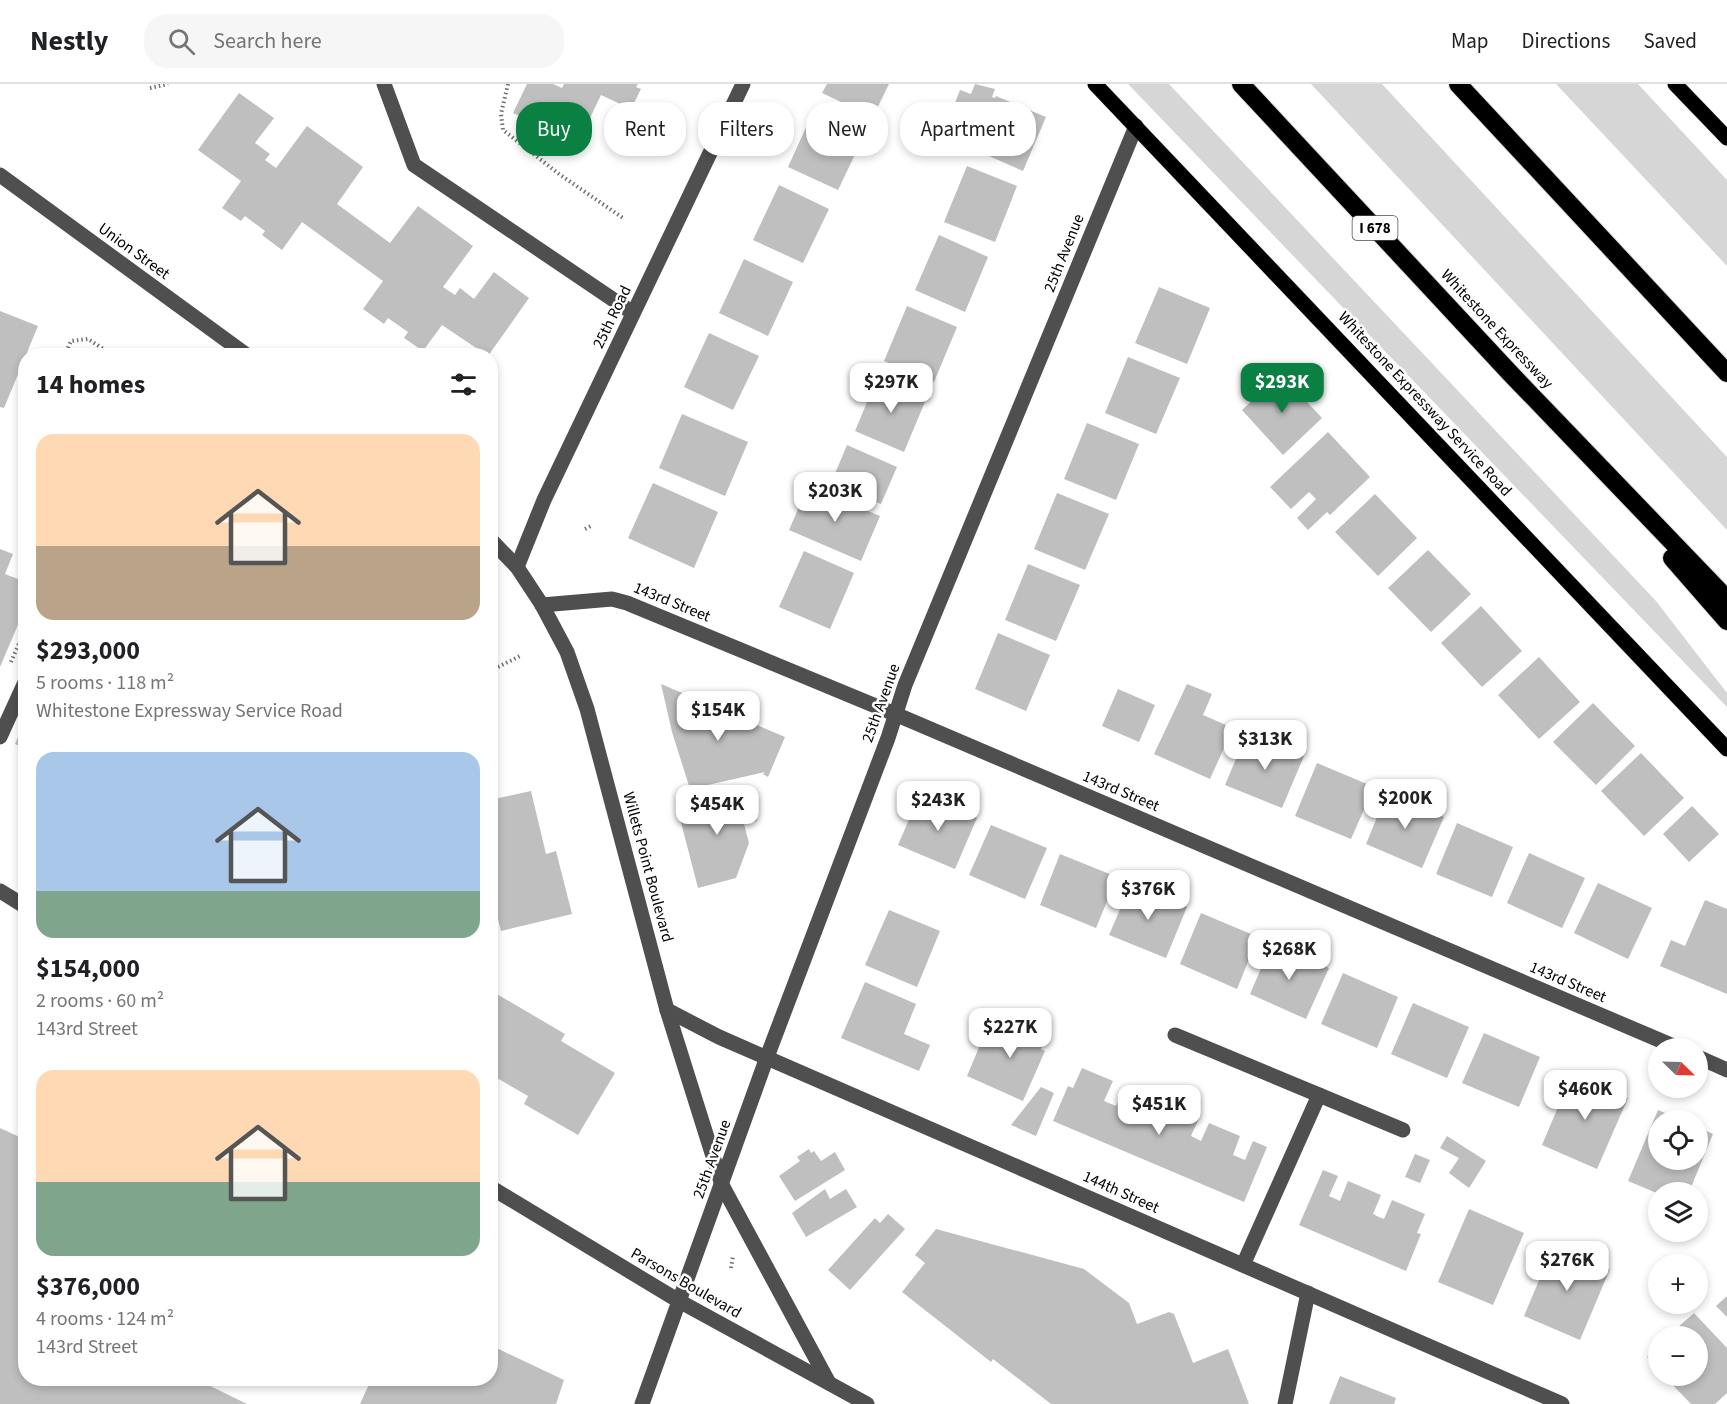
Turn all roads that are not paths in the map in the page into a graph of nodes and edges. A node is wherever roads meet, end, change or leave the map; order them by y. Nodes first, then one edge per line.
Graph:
1 (384, 84) edge
2 (743, 84) edge
3 (1095, 84) edge
4 (1241, 84) edge
5 (1458, 84) edge
6 (1675, 84) edge
7 (1136, 126) junction
8 (1727, 138) edge
9 (0, 175) edge
10 (1621, 259) junction
11 (633, 313) junction
12 (237, 348) edge
13 (1727, 362) edge
14 (1509, 372) junction
15 (1727, 373) edge
16 (498, 547) edge
17 (517, 567) junction
18 (1727, 599) edge
19 (542, 605) junction
20 (1727, 621) edge
21 (18, 698) edge
22 (895, 714) junction
23 (0, 737) edge
24 (1727, 749) edge
25 (0, 892) edge
26 (18, 902) edge
27 (667, 1010) junction
28 (1175, 1035) dead end
29 (1655, 1038) edge
30 (767, 1057) junction
31 (1708, 1061) edge
32 (1727, 1070) edge
33 (1319, 1095) junction
34 (1403, 1130) dead end
35 (722, 1185) junction
36 (498, 1192) edge
37 (1243, 1264) junction
38 (1308, 1293) junction
39 (679, 1301) junction
40 (829, 1383) junction
41 (642, 1404) edge
42 (867, 1404) edge
43 (1285, 1404) edge
44 (1562, 1404) edge

1 - 11 street
2 - 11 street, 25th Road
3 - 7 main road, Whitestone Expressway Service Road
4 - 14 highway, Whitestone Expressway / I 678
5 - 10 highway
6 - 8 main road
7 - 22 street, 25th Avenue
7 - 24 main road, Whitestone Expressway Service Road
9 - 12 street, Union Street
10 - 13 highway
10 - 15 highway
11 - 17 street, 25th Road
14 - 18 highway, Whitestone Expressway / I 678
14 - 20 highway
16 - 17 street
17 - 19 street, Willets Point Boulevard
19 - 22 street, 143rd Street
19 - 27 street, Willets Point Boulevard
21 - 23 street
22 - 29 street, 143rd Street
22 - 30 street, 25th Avenue
25 - 26 street
27 - 30 street, 144th Street
27 - 35 street, Willets Point Boulevard
28 - 33 street
30 - 35 street, 25th Avenue
30 - 37 street, 144th Street
31 - 32 street
33 - 34 street
33 - 37 street
35 - 39 street, 25th Avenue
35 - 40 street, Willets Point Boulevard
36 - 39 street, Parsons Boulevard
37 - 38 street, 144th Street
38 - 43 street
38 - 44 street, 144th Street
39 - 40 street, Parsons Boulevard
39 - 41 street
40 - 42 street, Parsons Boulevard

